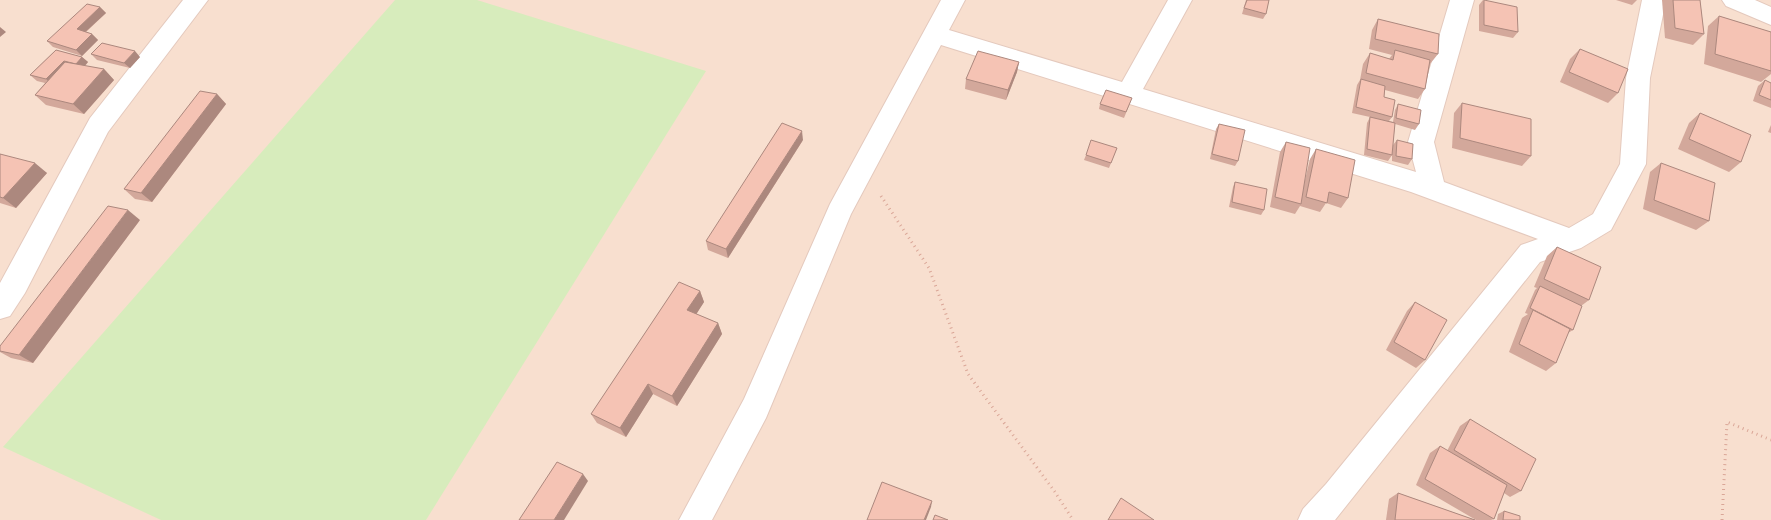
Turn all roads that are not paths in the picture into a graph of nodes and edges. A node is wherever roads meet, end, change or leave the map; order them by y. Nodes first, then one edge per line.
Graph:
1 (196, 0) edge
2 (953, 0) edge
3 (1180, 0) edge
4 (1462, 0) edge
5 (1654, 0) edge
6 (1734, 0) edge
7 (1771, 17) edge
8 (935, 34) junction
9 (1128, 94) junction
10 (1433, 189) junction
11 (1570, 240) junction
12 (0, 307) edge
13 (695, 520) edge
14 (1314, 520) edge

1 - 12 street
2 - 8 street
3 - 9 street
4 - 10 street
5 - 11 street
6 - 7 street
8 - 9 street
8 - 13 street
9 - 10 street
10 - 11 street
11 - 14 street

